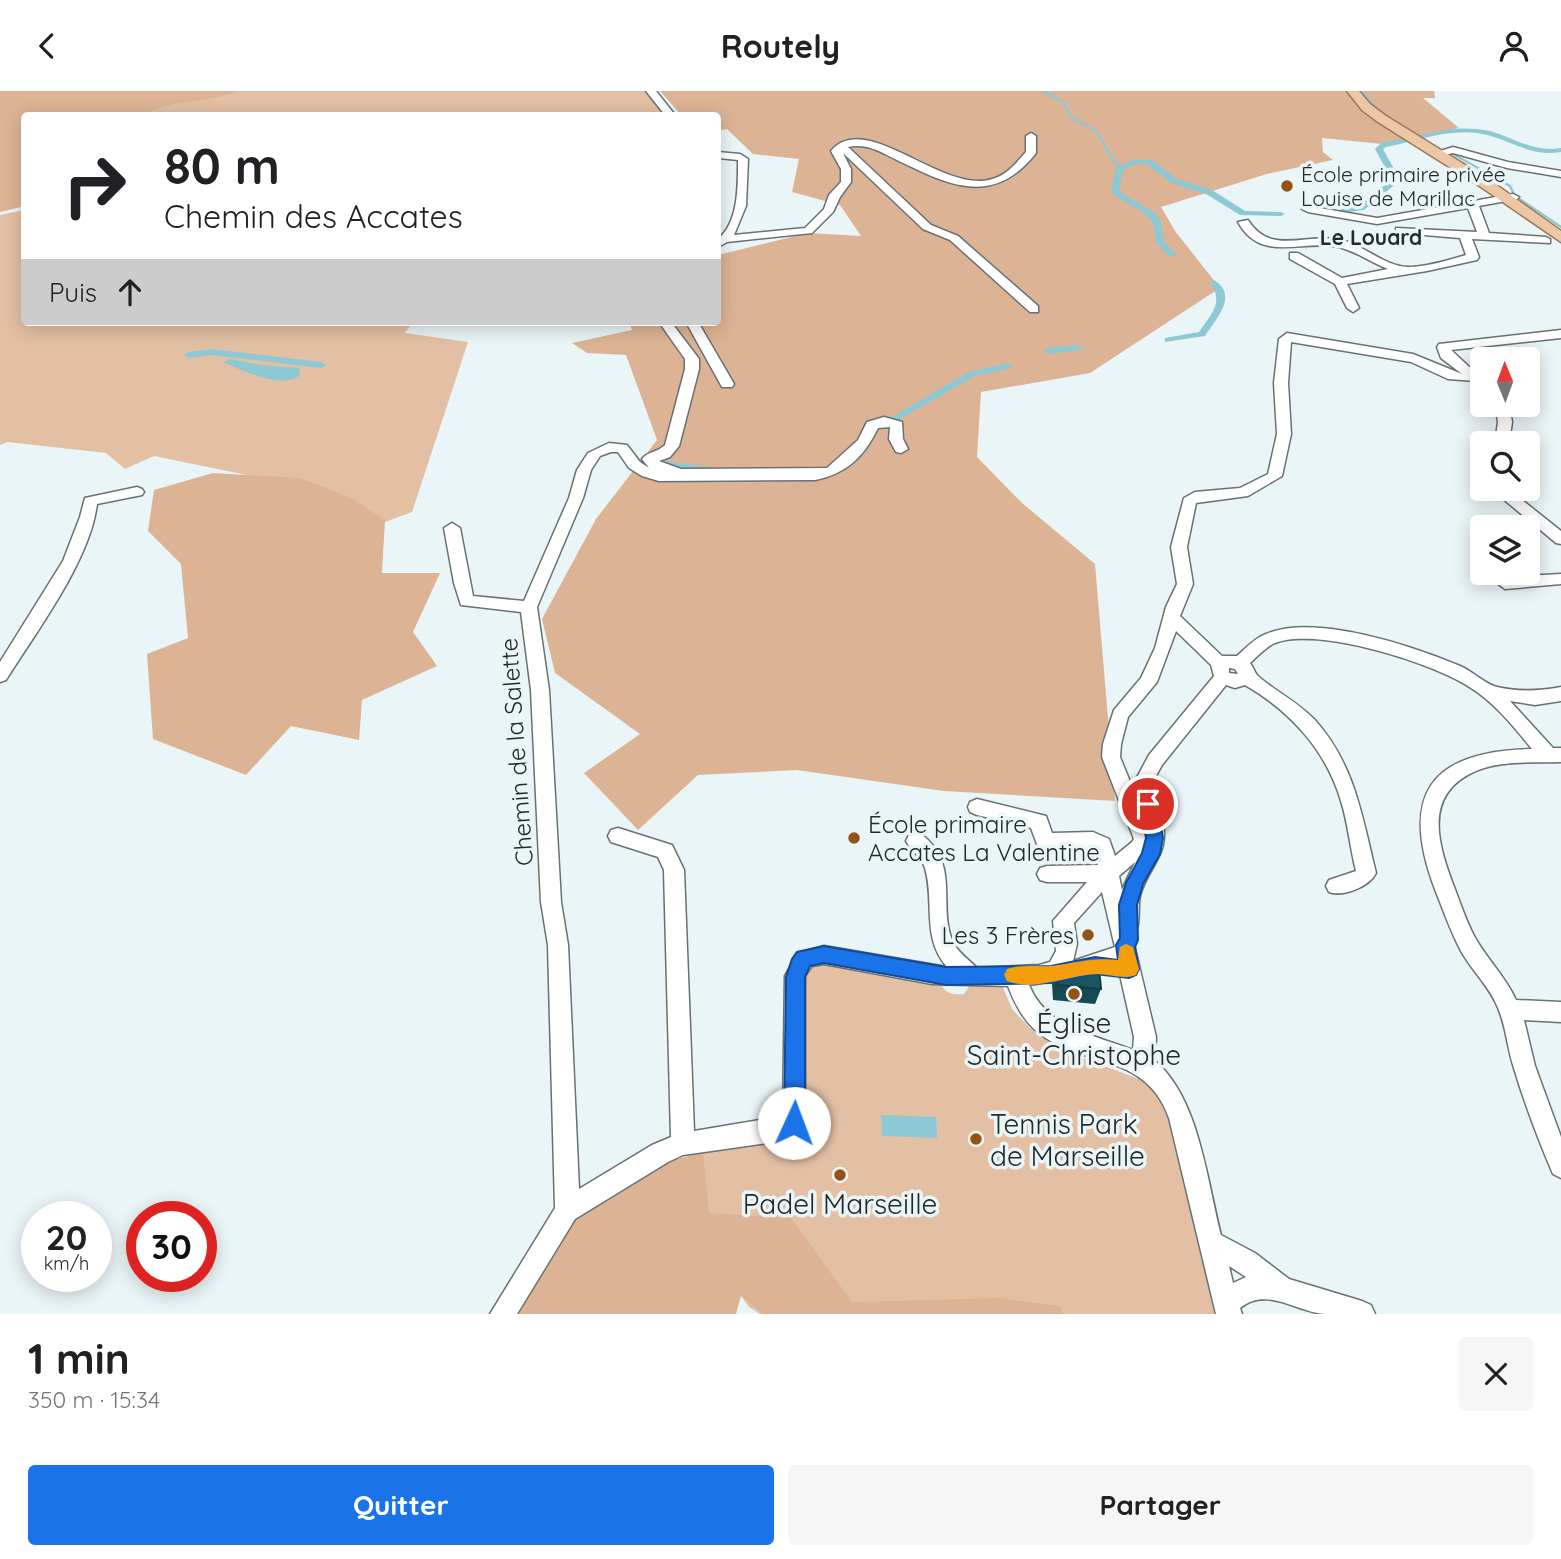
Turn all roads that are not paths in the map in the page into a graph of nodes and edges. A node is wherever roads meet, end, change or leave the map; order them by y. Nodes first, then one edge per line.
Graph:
1 (651, 91) edge
2 (1353, 91) edge
3 (668, 112) edge
4 (1031, 136) dead end
5 (841, 146) junction
6 (1439, 153) junction
7 (721, 155) edge
8 (1561, 174) edge
9 (1509, 198) junction
10 (1472, 203) junction
11 (1308, 209) dead end
12 (1445, 214) dead end
13 (1537, 219) junction
14 (1244, 222) dead end
15 (1399, 230) dead end
16 (1425, 232) junction
17 (1561, 232) edge
18 (1465, 235) junction
19 (1485, 237) junction
20 (1561, 238) edge
21 (722, 241) edge
22 (1546, 241) dead end
23 (1294, 256) dead end
24 (1405, 270) junction
25 (1340, 282) junction
26 (1353, 308) dead end
27 (1034, 309) dead end
28 (668, 326) edge
29 (694, 326) edge
30 (1561, 334) edge
31 (1470, 374) edge
32 (1470, 378) edge
33 (727, 384) dead end
34 (901, 449) dead end
35 (681, 474) junction
36 (136, 492) dead end
37 (1513, 501) edge
38 (452, 528) dead end
39 (1561, 540) edge
40 (1561, 579) edge
41 (1540, 580) edge
42 (530, 607) junction
43 (1173, 619) junction
44 (1243, 670) junction
45 (1222, 671) junction
46 (0, 676) edge
47 (1488, 692) junction
48 (1561, 694) edge
49 (1554, 755) edge
50 (1143, 783) junction
51 (1121, 785) junction
52 (976, 807) dead end
53 (618, 836) dead end
54 (916, 841) dead end
55 (1109, 872) junction
56 (1047, 874) dead end
57 (1336, 886) dead end
58 (1127, 956) junction
59 (1051, 974) junction
60 (1014, 975) junction
61 (971, 976) junction
62 (1510, 1009) junction
63 (1561, 1012) edge
64 (1145, 1068) junction
65 (683, 1145) junction
66 (1561, 1166) edge
67 (566, 1210) junction
68 (1211, 1243) junction
69 (1282, 1289) junction
70 (1228, 1309) edge
71 (503, 1314) edge
72 (1362, 1314) edge

1 - 3 street
2 - 6 main road
4 - 5 street
5 - 21 street
5 - 27 street
6 - 8 street
6 - 9 main road
7 - 21 street
9 - 10 street
9 - 13 main road
10 - 11 street
10 - 19 street
12 - 16 street
13 - 17 main road
13 - 20 main road
14 - 24 street
15 - 16 street
16 - 18 street
18 - 19 street
18 - 24 street
19 - 22 street
23 - 25 street
24 - 25 street
25 - 26 street
28 - 35 street
29 - 33 street
30 - 31 street
32 - 43 street
34 - 35 street
35 - 42 street, Chemin de la Salette
36 - 46 street
37 - 39 street
38 - 42 street
40 - 41 street
42 - 67 street, Chemin de la Salette
43 - 45 street
43 - 51 street
44 - 45 street
44 - 47 street
44 - 57 street
45 - 50 street
47 - 48 street
47 - 49 street
49 - 62 street
50 - 51 street
50 - 58 street
51 - 55 street
52 - 55 street
53 - 65 street
54 - 61 street
55 - 56 street
55 - 58 street
55 - 59 street
58 - 59 street
58 - 64 street
59 - 60 street
60 - 61 street
60 - 64 street
61 - 65 street
62 - 63 street
62 - 66 street
64 - 68 street
65 - 67 street
67 - 71 street
68 - 69 street
68 - 70 street
69 - 70 street
69 - 72 street

